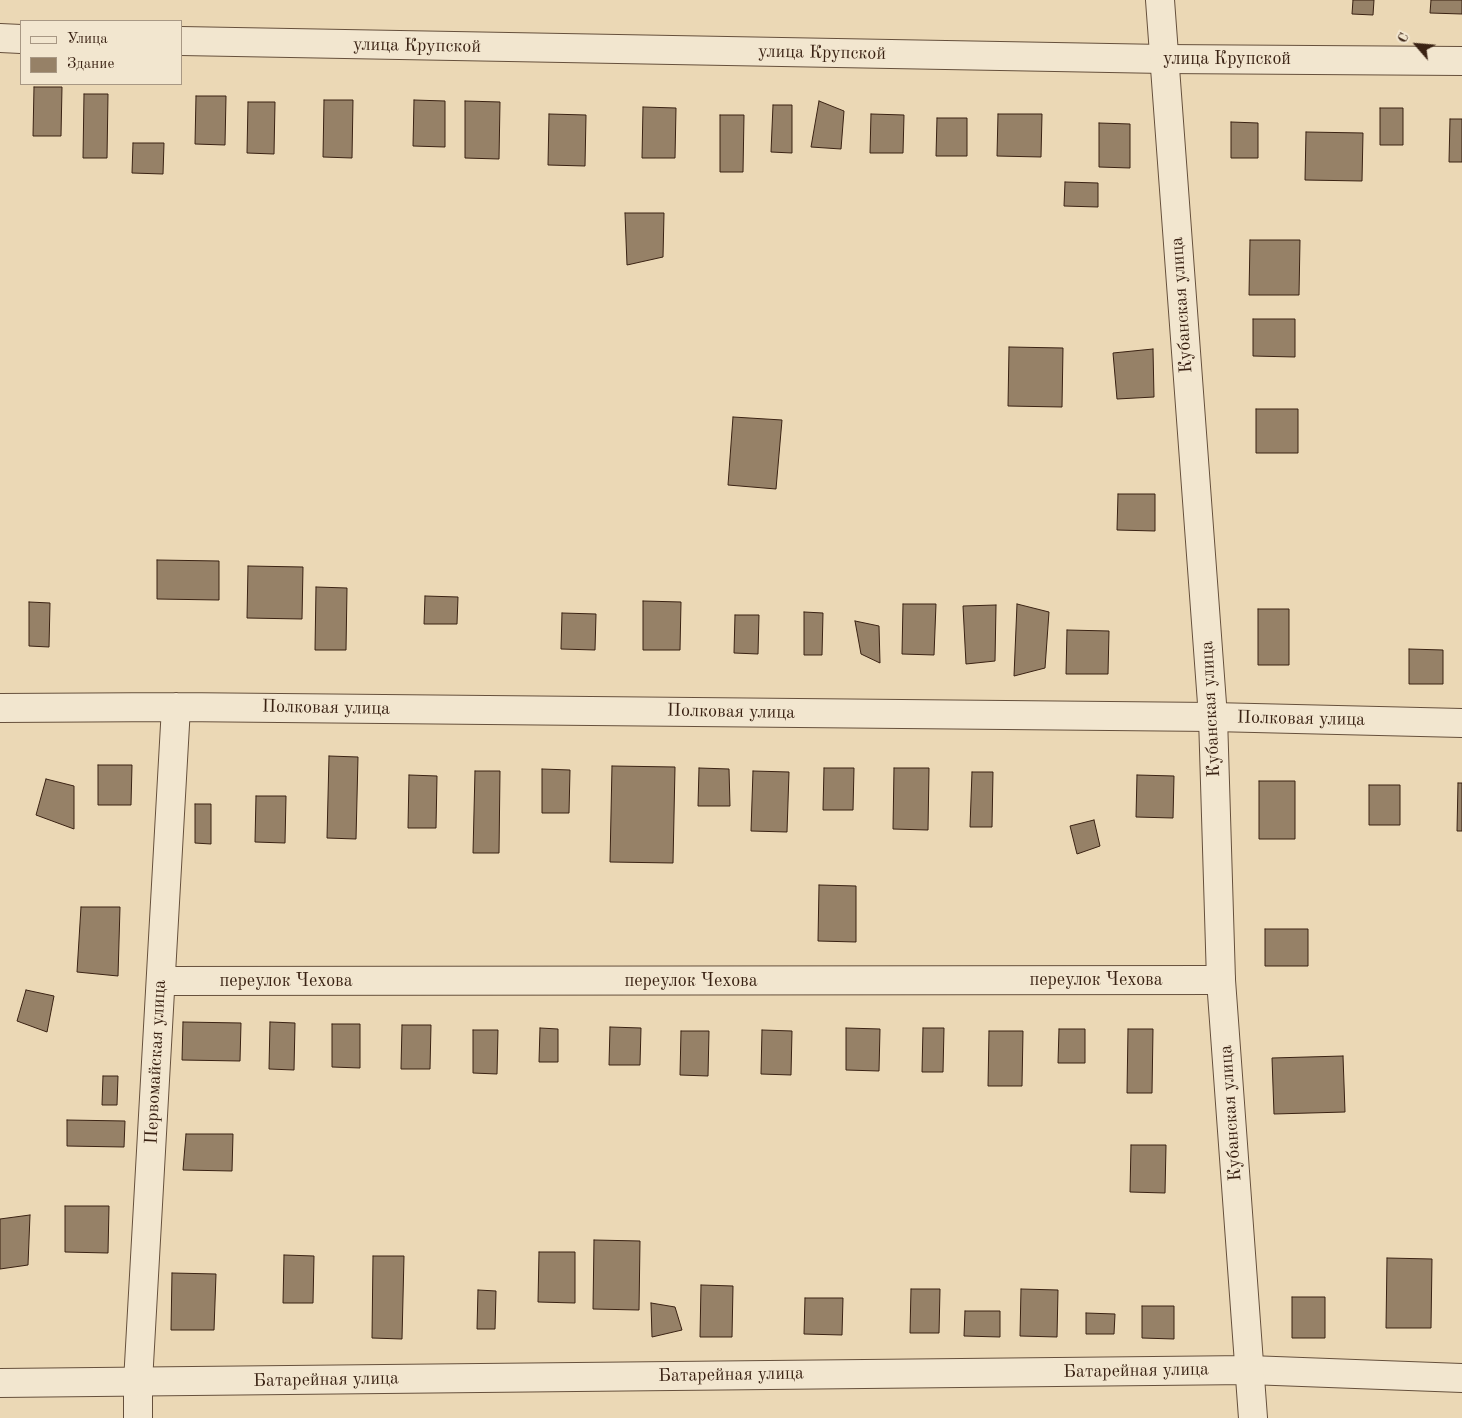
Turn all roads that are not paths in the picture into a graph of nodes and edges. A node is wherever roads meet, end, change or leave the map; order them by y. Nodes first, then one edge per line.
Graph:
1 (1160, 0) edge
2 (0, 38) edge
3 (20, 38) edge
4 (182, 41) edge
5 (1164, 59) junction
6 (1462, 61) edge
7 (176, 707) junction
8 (0, 708) edge
9 (1213, 717) junction
10 (1462, 723) edge
11 (1221, 980) junction
12 (161, 981) junction
13 (1249, 1370) junction
14 (1462, 1378) edge
15 (138, 1382) junction
16 (0, 1383) edge
17 (138, 1418) edge
18 (1253, 1418) edge

1 - 5 street, Кубанская улица
2 - 3 street
4 - 5 street, улица Крупской
5 - 6 street, улица Крупской
5 - 9 street, Кубанская улица
7 - 8 street, Полковая улица
7 - 9 street, Полковая улица
7 - 12 street, Первомайская улица
9 - 10 street, Полковая улица
9 - 11 street, Кубанская улица
11 - 12 street, переулок Чехова
11 - 13 street, Кубанская улица
12 - 15 street, Первомайская улица
13 - 14 street, Батарейная улица
13 - 15 street, Батарейная улица
13 - 18 street, Кубанская улица
15 - 16 street, Батарейная улица
15 - 17 street, Первомайская улица

